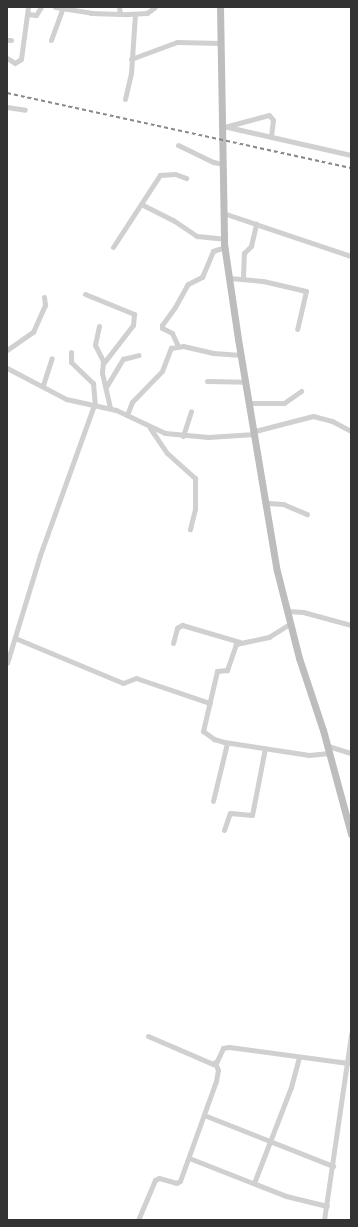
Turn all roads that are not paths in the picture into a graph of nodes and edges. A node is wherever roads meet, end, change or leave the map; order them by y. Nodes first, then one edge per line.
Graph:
1 (28, 7) edge
2 (41, 7) edge
3 (55, 7) edge
4 (119, 7) edge
5 (154, 7) edge
6 (220, 7) edge
7 (62, 9) junction
8 (69, 9) edge
9 (28, 14) junction
10 (120, 14) junction
11 (135, 14) junction
12 (51, 40) dead end
13 (220, 43) junction
14 (7, 58) edge
15 (132, 59) junction
16 (126, 99) dead end
17 (7, 107) edge
18 (25, 110) dead end
19 (225, 126) junction
20 (271, 137) junction
21 (178, 145) dead end
22 (351, 155) edge
23 (223, 164) junction
24 (186, 178) dead end
25 (141, 204) junction
26 (223, 213) junction
27 (256, 224) junction
28 (224, 239) junction
29 (113, 247) dead end
30 (225, 248) junction
31 (351, 256) edge
32 (229, 278) junction
33 (243, 278) junction
34 (85, 294) dead end
35 (44, 297) dead end
36 (99, 326) dead end
37 (297, 329) dead end
38 (178, 346) junction
39 (7, 350) edge
40 (71, 352) dead end
41 (139, 355) dead end
42 (241, 355) junction
43 (52, 358) dead end
44 (103, 364) junction
45 (7, 368) edge
46 (207, 381) dead end
47 (246, 382) junction
48 (43, 386) junction
49 (106, 386) junction
50 (301, 391) dead end
51 (250, 403) junction
52 (94, 405) junction
53 (110, 408) junction
54 (191, 411) dead end
55 (127, 415) junction
56 (149, 427) junction
57 (351, 431) edge
58 (255, 432) junction
59 (183, 436) junction
60 (268, 503) junction
61 (307, 514) dead end
62 (190, 529) dead end
63 (288, 611) junction
64 (290, 623) junction
65 (351, 625) edge
66 (15, 638) junction
67 (240, 642) junction
68 (173, 643) dead end
69 (7, 662) edge
70 (210, 703) junction
71 (227, 743) junction
72 (265, 748) junction
73 (328, 749) junction
74 (351, 753) edge
75 (213, 801) dead end
76 (224, 830) dead end
77 (351, 834) edge
78 (351, 1034) edge
79 (148, 1036) dead end
80 (299, 1057) junction
81 (215, 1063) junction
82 (348, 1063) junction
83 (204, 1115) junction
84 (270, 1141) junction
85 (189, 1158) junction
86 (333, 1166) junction
87 (254, 1183) junction
88 (327, 1206) junction
89 (138, 1220) edge
90 (324, 1220) edge

1 - 9 street
2 - 9 street
3 - 7 street
4 - 10 street
5 - 11 street
6 - 13 street
7 - 8 street
7 - 12 street
8 - 10 street
9 - 14 street
10 - 11 street
11 - 15 street
13 - 15 street
13 - 19 street
15 - 16 street
17 - 18 street
19 - 20 street
19 - 20 street
19 - 23 street
20 - 22 street
21 - 23 street
23 - 26 street
24 - 25 street
25 - 28 street
25 - 29 street
26 - 27 street
26 - 28 street
27 - 31 street
27 - 33 street
28 - 30 street
30 - 32 street
30 - 38 street
32 - 33 street
32 - 42 street
33 - 37 street
34 - 44 street
35 - 39 street
36 - 44 street
38 - 42 street
38 - 55 street
40 - 52 street
41 - 49 street
42 - 47 street
43 - 48 street
44 - 49 street
45 - 48 street
46 - 47 street
47 - 51 street
48 - 52 street
49 - 53 street
50 - 51 street
51 - 58 street
52 - 53 street
52 - 66 street
53 - 55 street
54 - 59 street
55 - 56 street
56 - 59 street
56 - 62 street
57 - 58 street
58 - 59 street
58 - 60 street
60 - 61 street
60 - 63 street
63 - 64 street
63 - 65 street
64 - 67 street
64 - 73 street
66 - 69 street
66 - 70 street
67 - 68 street
67 - 70 street
70 - 71 street
71 - 72 street
71 - 75 street
72 - 73 street
72 - 76 street
73 - 74 street
73 - 77 street
78 - 82 street
79 - 81 street
80 - 81 street
80 - 82 street
80 - 84 street
81 - 83 street
82 - 86 street
83 - 84 street
83 - 85 street
84 - 86 street
84 - 87 street
85 - 87 street
85 - 89 street
86 - 88 street
87 - 88 street
88 - 90 street

